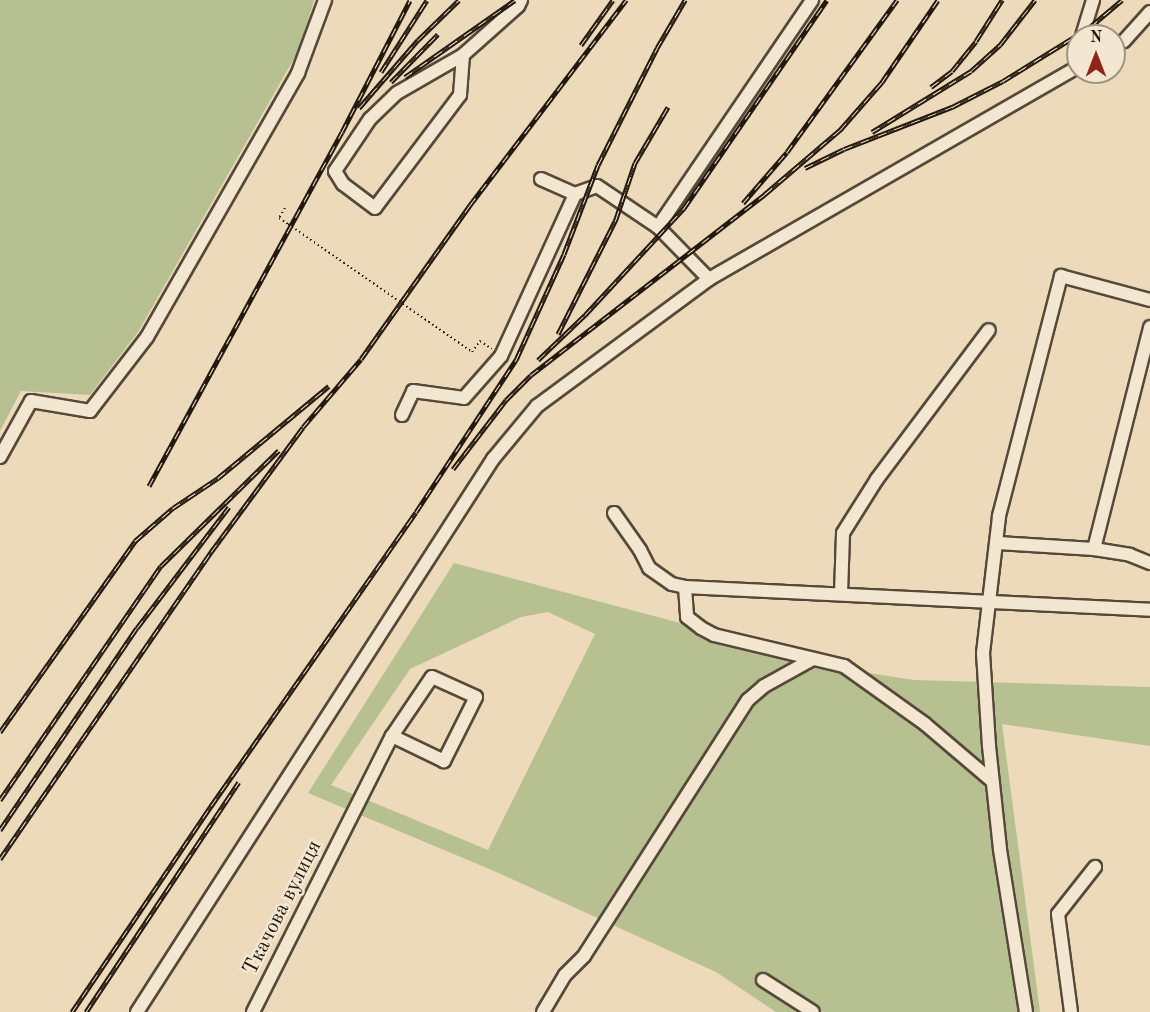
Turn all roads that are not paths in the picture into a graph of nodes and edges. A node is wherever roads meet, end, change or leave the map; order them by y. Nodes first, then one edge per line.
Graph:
1 (325, 0) edge
2 (521, 0) edge
3 (812, 0) edge
4 (1093, 0) edge
5 (1150, 12) edge
6 (1086, 24) edge
7 (1126, 39) edge
8 (463, 55) junction
9 (1066, 74) edge
10 (541, 179) dead end
11 (575, 194) junction
12 (658, 228) junction
13 (709, 279) junction
14 (1150, 300) edge
15 (1150, 327) edge
16 (989, 330) dead end
17 (402, 415) dead end
18 (0, 457) edge
19 (614, 513) dead end
20 (998, 543) junction
21 (1094, 549) junction
22 (1150, 563) edge
23 (684, 587) junction
24 (841, 594) junction
25 (990, 602) junction
26 (1150, 610) edge
27 (813, 659) junction
28 (392, 736) junction
29 (993, 781) junction
30 (1095, 867) dead end
31 (763, 980) dead end
32 (137, 1012) edge
33 (253, 1012) edge
34 (543, 1012) edge
35 (813, 1012) edge
36 (1026, 1012) edge
37 (1071, 1012) edge

1 - 18 street
2 - 8 street
3 - 12 street
4 - 6 street
5 - 7 street
8 - 8 street
9 - 13 street
10 - 11 street
11 - 12 street
11 - 17 street
12 - 13 street
13 - 32 street
14 - 20 street
15 - 21 street
16 - 24 street
19 - 23 street
20 - 21 street
20 - 25 street
21 - 22 street
23 - 24 street
23 - 27 street
24 - 25 street
25 - 26 street
25 - 29 street
27 - 29 street
27 - 34 street
28 - 28 street, Ткачова вулиця
28 - 33 street, Ткачова вулиця
29 - 36 street
30 - 37 street
31 - 35 street

